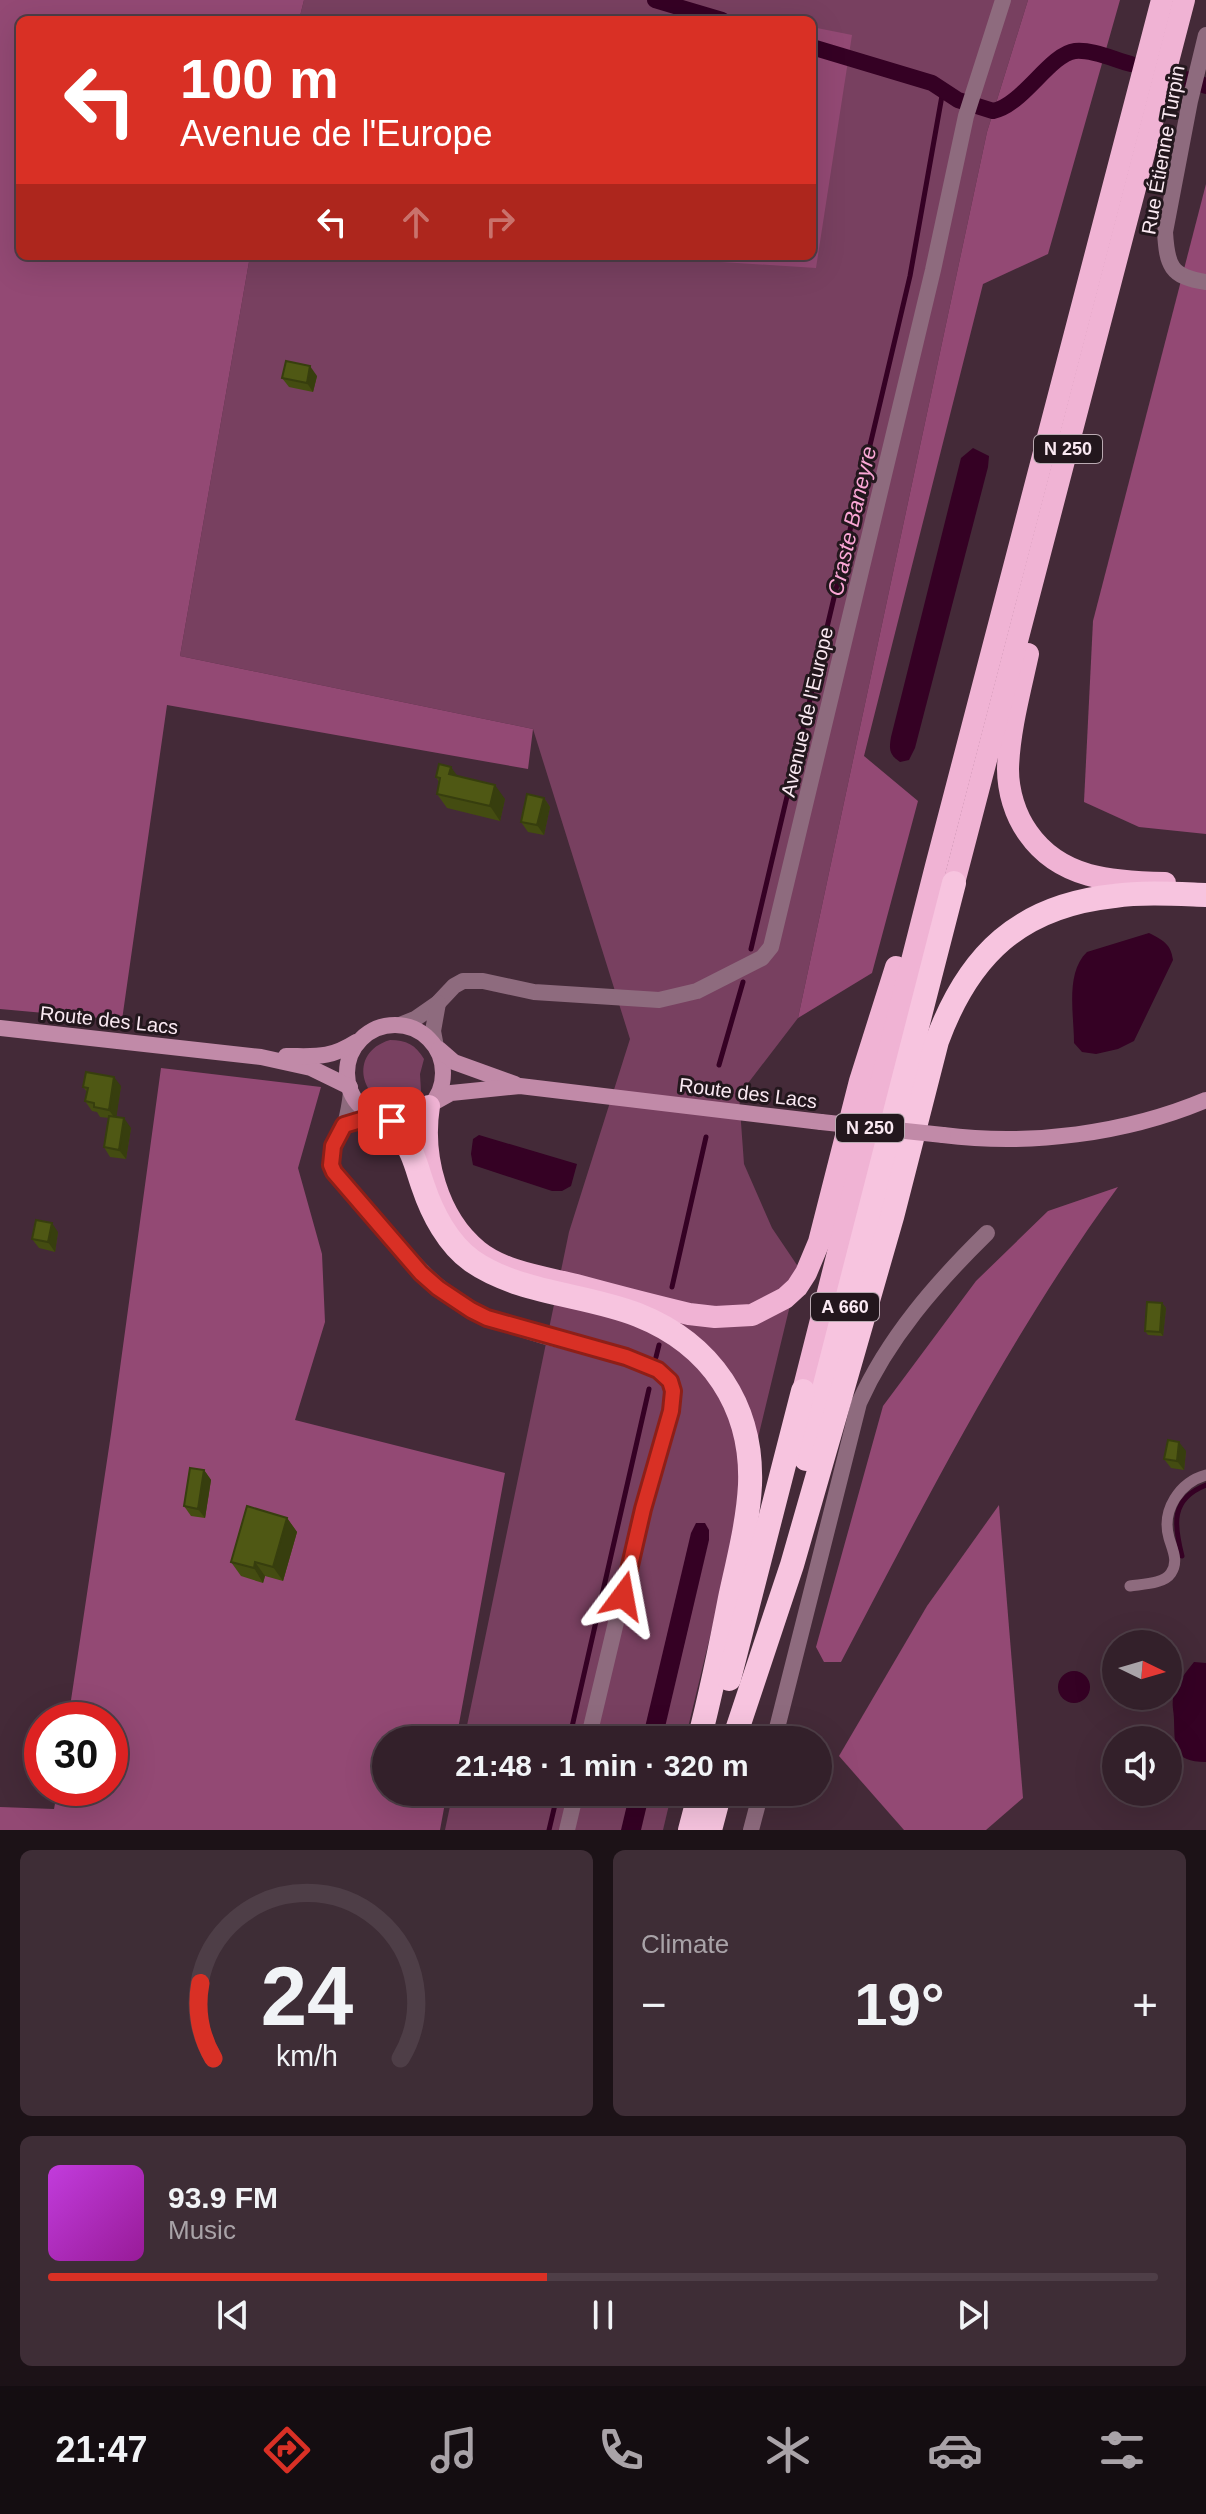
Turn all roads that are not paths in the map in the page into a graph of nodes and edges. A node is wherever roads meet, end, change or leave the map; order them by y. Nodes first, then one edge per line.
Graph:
1 (1003, 0) edge
2 (1172, 6) edge
3 (1206, 35) edge
4 (1206, 282) edge
5 (1089, 370) junction
6 (936, 866) junction
7 (954, 883) joint
8 (1206, 883) edge
9 (1206, 895) edge
10 (438, 1003) junction
11 (400, 1025) junction
12 (0, 1028) edge
13 (361, 1039) junction
14 (436, 1047) junction
15 (261, 1057) junction
16 (520, 1086) junction
17 (350, 1090) junction
18 (1206, 1100) edge
19 (431, 1104) junction
20 (376, 1117) junction
21 (344, 1125) junction
22 (987, 1233) dead end
23 (803, 1391) joint
24 (1206, 1475) edge
25 (1130, 1586) dead end
26 (591, 1726) edge
27 (702, 1726) edge
28 (717, 1726) edge
29 (737, 1726) edge
30 (738, 1726) edge
31 (778, 1726) edge
32 (573, 1806) edge
33 (682, 1806) edge
34 (696, 1806) edge
35 (716, 1806) edge
36 (757, 1806) edge
37 (567, 1830) edge
38 (676, 1830) edge
39 (690, 1830) edge
40 (710, 1830) edge
41 (751, 1830) edge

1 - 10 street, Avenue de l'Europe
2 - 5 highway, N 250
2 - 6 highway, N 250
3 - 4 street, Rue Étienne Turpin
5 - 7 highway, N 250
5 - 8 highway
6 - 19 highway
6 - 23 highway, N 250
7 - 29 highway, A 660
9 - 30 highway
10 - 11 street, Avenue de l'Europe
10 - 14 street
11 - 13 main road
11 - 14 main road
12 - 15 main road, Route des Lacs
13 - 15 main road, Route des Lacs
13 - 17 main road
14 - 16 main road, Route des Lacs
14 - 19 main road
15 - 17 main road, Route des Lacs
16 - 18 main road, Route des Lacs, bridge
16 - 19 main road, Route des Lacs
17 - 20 main road
17 - 21 street
19 - 20 main road
20 - 21 street
20 - 27 highway
21 - 26 street
22 - 31 street
23 - 28 highway
24 - 25 street
32 - 37 street
33 - 38 highway
34 - 39 highway
35 - 40 highway
36 - 41 street

